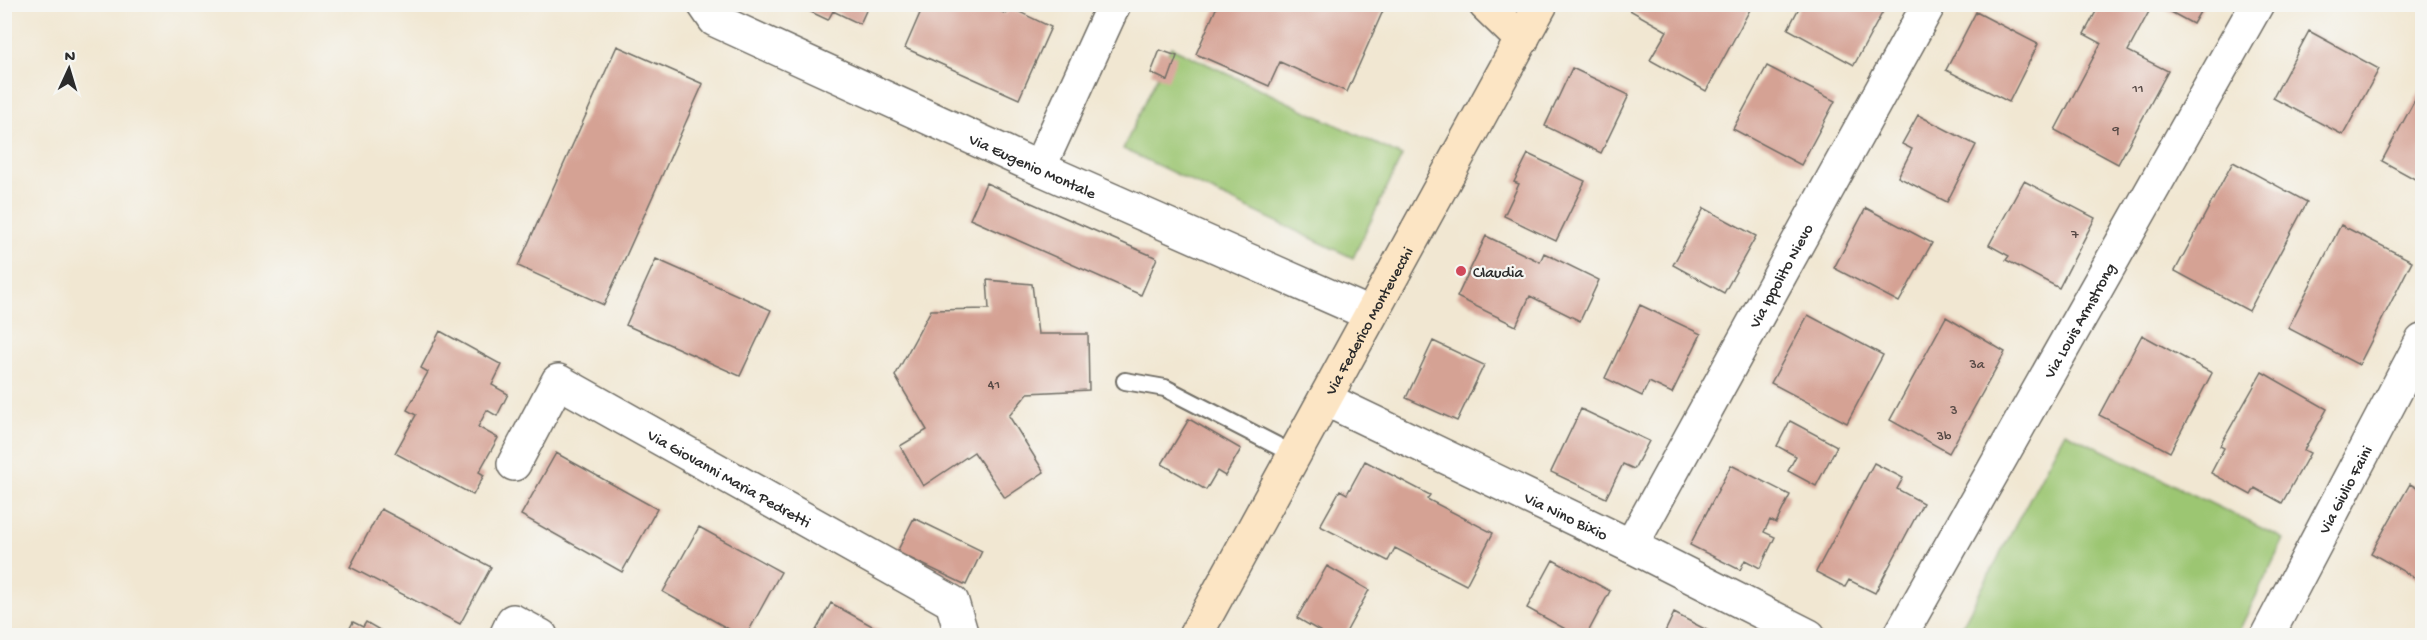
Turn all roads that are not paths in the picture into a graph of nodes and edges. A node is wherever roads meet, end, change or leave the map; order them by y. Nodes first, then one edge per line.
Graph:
1 (705, 4) edge
2 (1114, 4) edge
3 (1485, 4) edge
4 (1541, 4) edge
5 (1929, 4) edge
6 (2257, 4) edge
7 (1522, 40) junction
8 (1039, 168) junction
9 (1370, 314) junction
10 (2422, 341) edge
11 (1125, 381) dead end
12 (1325, 399) junction
13 (1293, 454) junction
14 (514, 464) dead end
15 (1630, 546) junction
16 (506, 636) edge
17 (541, 636) edge
18 (962, 636) edge
19 (1195, 636) edge
20 (1809, 636) edge
21 (1900, 636) edge
22 (2267, 636) edge

1 - 8 street, Via Eugenio Montale
2 - 8 street
3 - 7 street
4 - 7 street, Via Federico Montevecchi
5 - 15 street, Via Ippolito Nievo
6 - 21 street, Via Louis Armstrong
7 - 9 street, Via Federico Montevecchi
8 - 9 street, Via Eugenio Montale
9 - 12 street, Via Federico Montevecchi
10 - 22 street, Via Giulio Faini
11 - 13 lane
12 - 13 street, Via Federico Montevecchi
12 - 15 street, Via Nino Bixio
13 - 19 street, Via Federico Montevecchi
14 - 18 street, Via Giovanni Maria Pedretti
15 - 20 street, Via Nino Bixio
16 - 17 street

